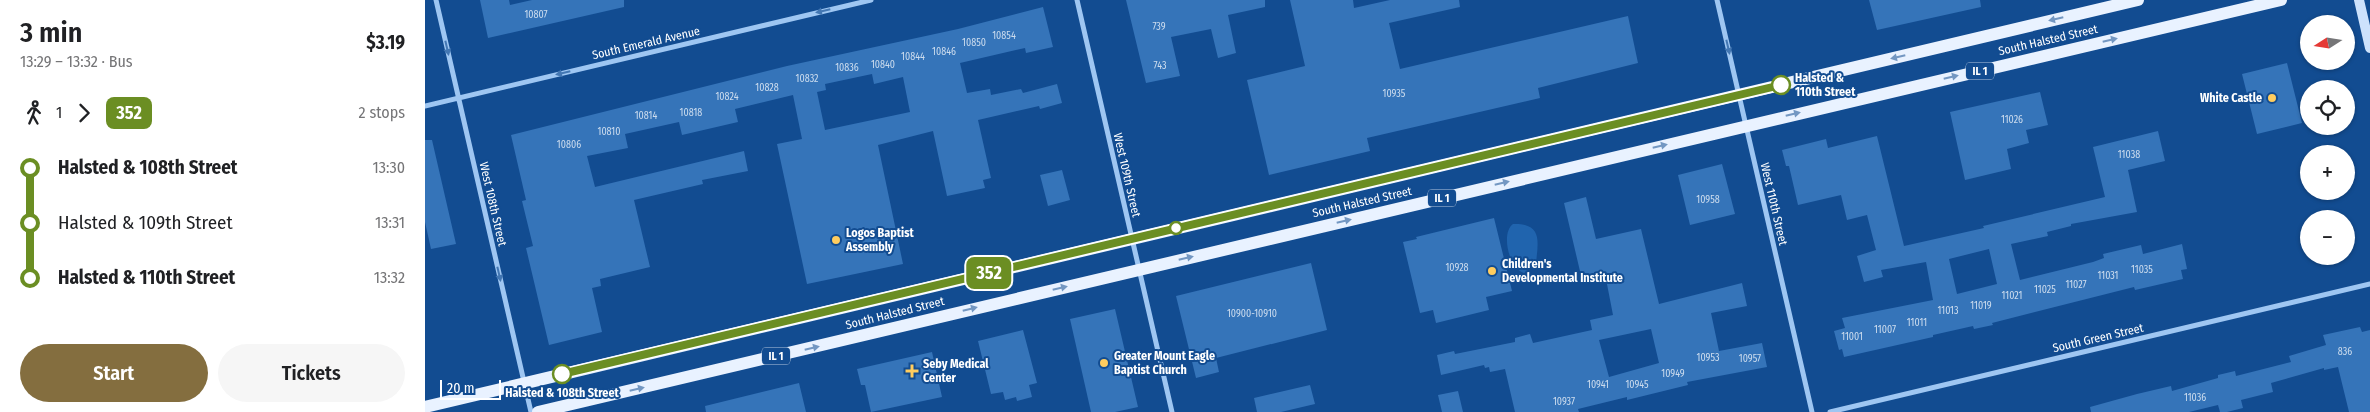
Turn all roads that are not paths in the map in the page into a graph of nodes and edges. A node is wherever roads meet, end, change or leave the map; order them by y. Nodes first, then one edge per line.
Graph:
1 (436, 0) edge
2 (871, 0) edge
3 (1077, 0) edge
4 (1717, 0) edge
5 (2138, 0) edge
6 (2281, 0) edge
7 (2359, 0) edge
8 (2370, 48) edge
9 (1739, 95) junction
10 (458, 98) junction
11 (425, 106) edge
12 (1746, 126) junction
13 (1131, 239) junction
14 (1138, 269) junction
15 (2370, 284) edge
16 (525, 383) junction
17 (425, 407) edge
18 (531, 412) edge
19 (538, 412) edge
20 (1172, 412) edge
21 (1813, 412) edge
22 (1830, 412) edge

1 -> 10 street, West 108th Street
2 -> 10 street, South Emerald Avenue
3 - 13 street, West 109th Street
4 -> 9 street, West 110th Street
5 -> 9 main road, South Halsted Street
12 -> 6 main road, South Halsted Street / IL 1
7 - 8 main road
9 - 12 street, West 110th Street
9 - 13 main road, South Halsted Street
10 - 11 street, South Emerald Avenue
10 -> 16 street, West 108th Street
14 -> 12 main road, South Halsted Street / IL 1
12 - 21 street, West 110th Street
13 - 14 street, West 109th Street
13 - 16 main road, South Halsted Street
19 -> 14 main road, South Halsted Street / IL 1
14 - 20 street, West 109th Street
15 - 22 street, South Green Street
16 - 17 main road, South Halsted Street
16 - 18 street, West 108th Street

